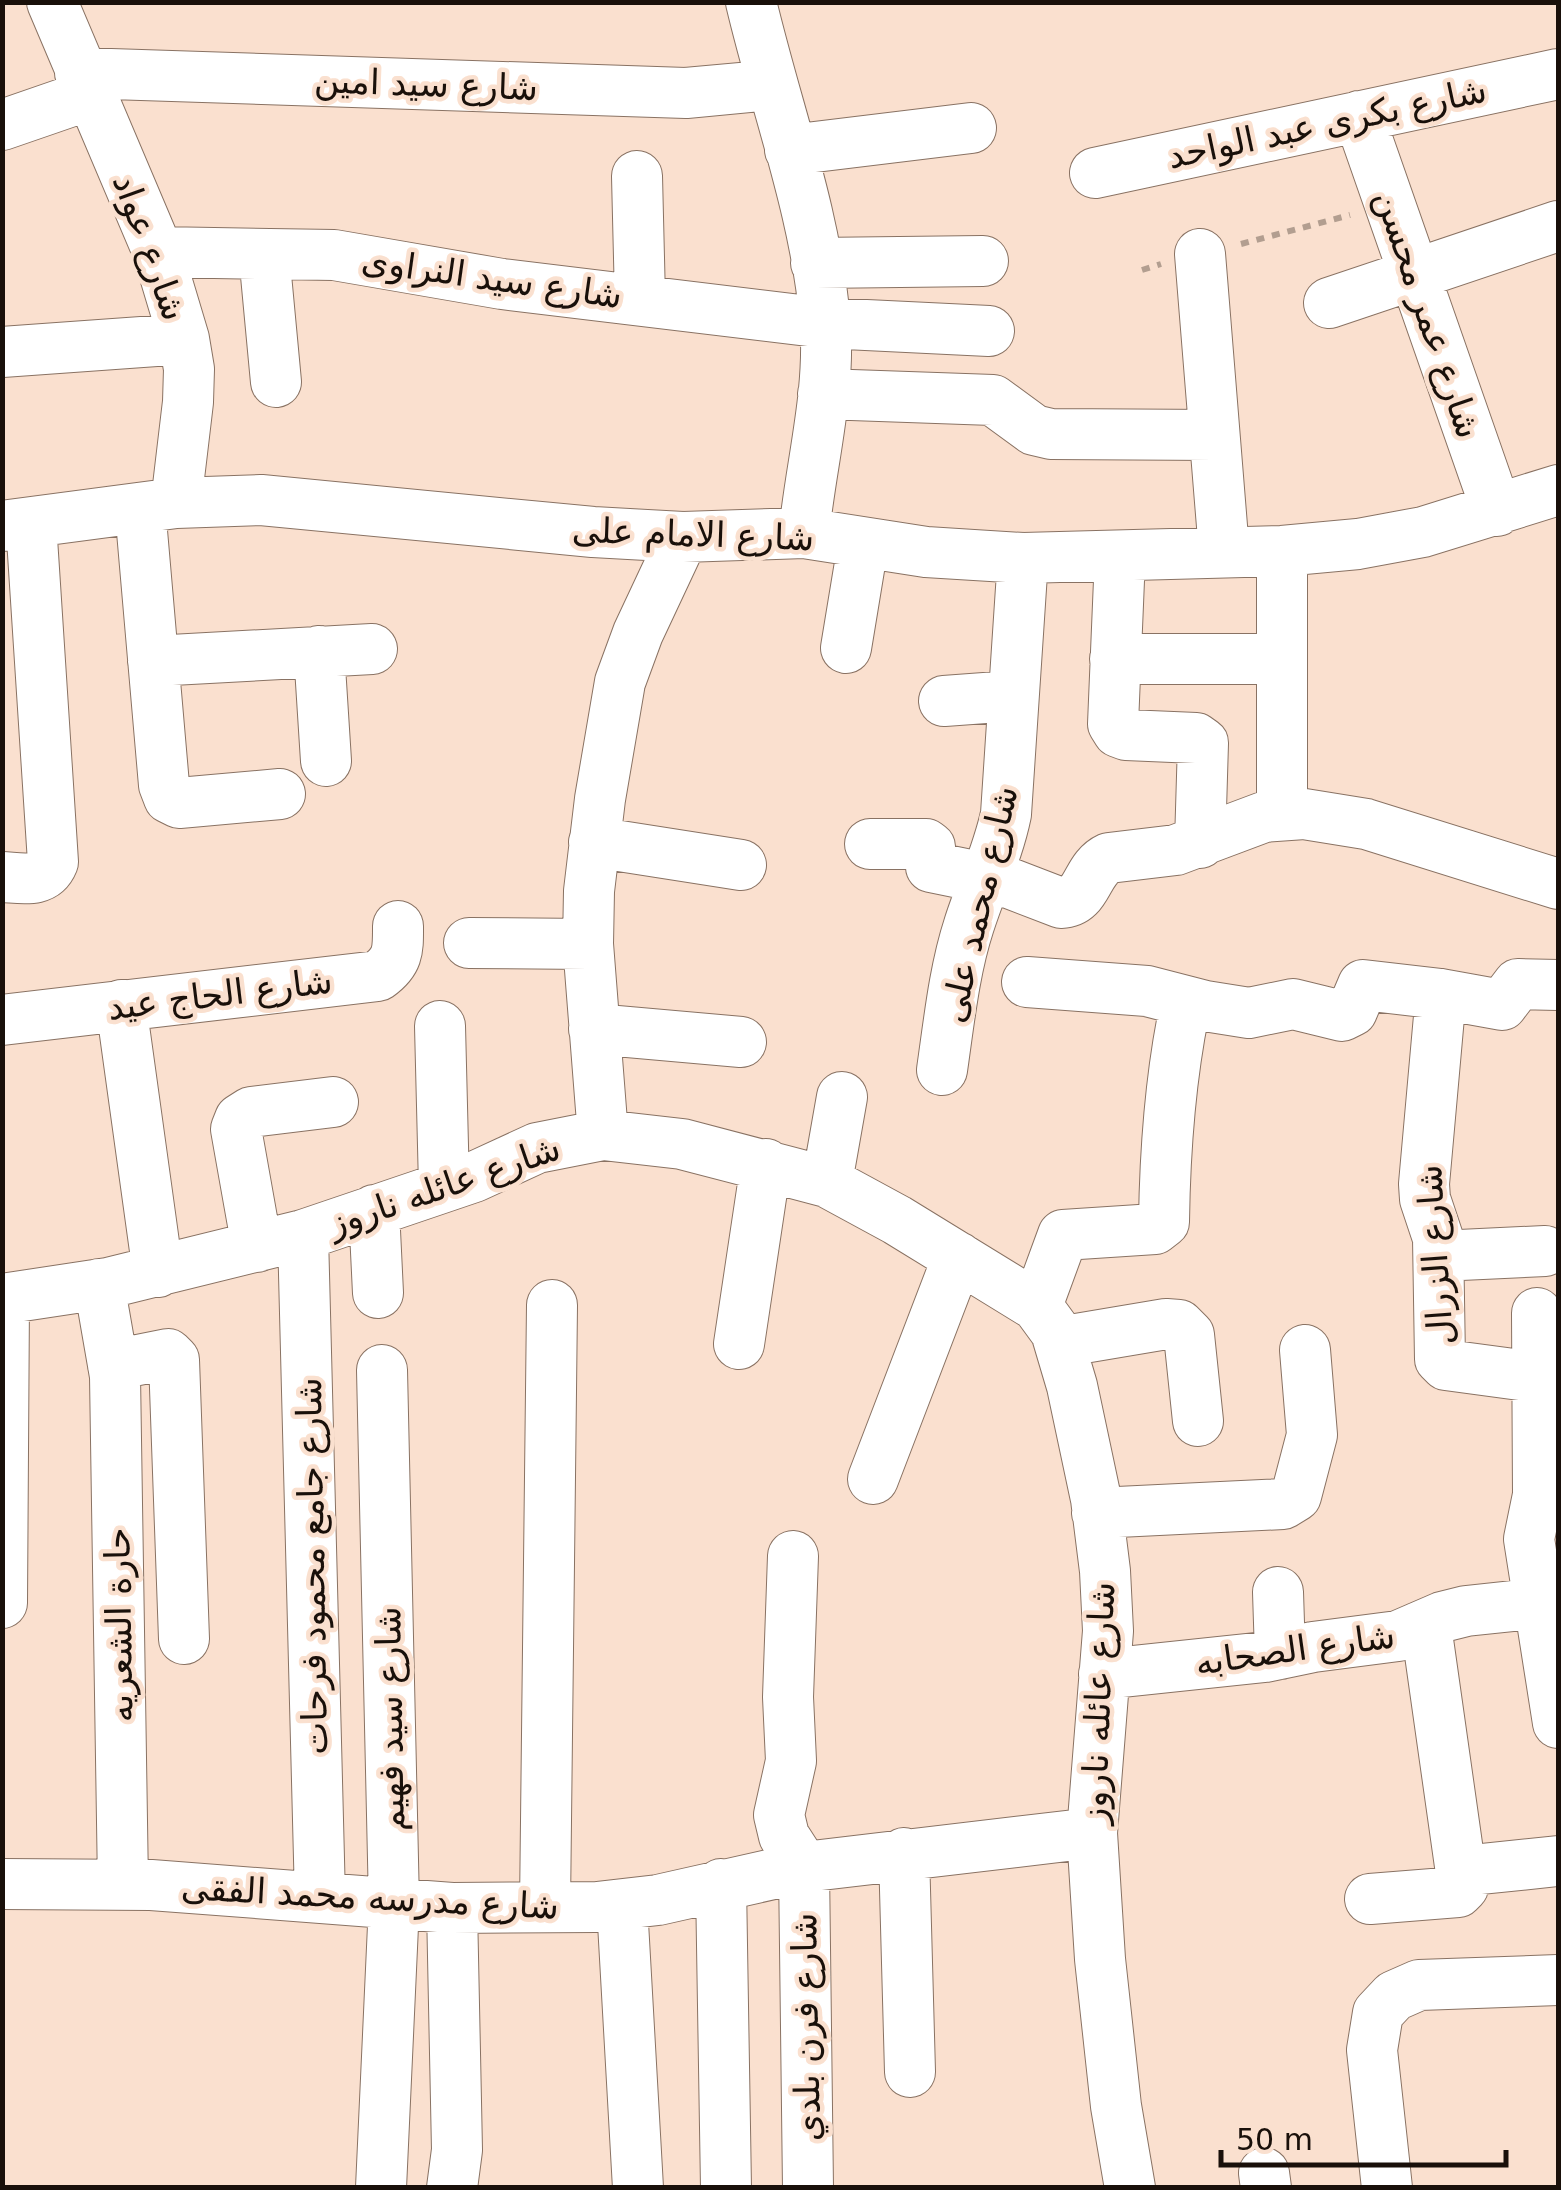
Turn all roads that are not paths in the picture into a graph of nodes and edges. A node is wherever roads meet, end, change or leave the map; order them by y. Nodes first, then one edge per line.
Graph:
1 (52, 2) edge
2 (751, 2) edge
3 (1558, 74) edge
4 (85, 84) junction
5 (772, 85) junction
6 (1359, 116) junction
7 (2, 126) edge
8 (971, 128) dead end
9 (790, 150) junction
10 (1095, 173) dead end
11 (637, 176) dead end
12 (1558, 226) edge
13 (158, 252) junction
14 (264, 254) junction
15 (1200, 254) road end
16 (983, 261) dead end
17 (816, 262) junction
18 (1414, 272) junction
19 (640, 300) junction
20 (1328, 303) dead end
21 (825, 323) junction
22 (990, 331) dead end
23 (184, 339) junction
24 (2, 352) edge
25 (276, 382) dead end
26 (823, 394) junction
27 (1214, 435) junction
28 (1558, 490) edge
29 (158, 505) junction
30 (1497, 511) junction
31 (17, 525) edge
32 (804, 533) junction
33 (683, 537) junction
34 (863, 545) junction
35 (1282, 550) junction
36 (1224, 551) junction
37 (1120, 556) junction
38 (1023, 558) junction
39 (372, 648) dead end
40 (846, 648) dead end
41 (319, 652) junction
42 (1282, 659) junction
43 (1115, 660) junction
44 (153, 661) junction
45 (1012, 696) junction
46 (944, 701) dead end
47 (24, 745) edge
48 (326, 762) dead end
49 (280, 794) dead end
50 (1282, 814) junction
51 (594, 842) junction
52 (1200, 842) junction
53 (870, 844) dead end
54 (741, 865) dead end
55 (2, 877) edge
56 (988, 878) junction
57 (1558, 884) edge
58 (398, 926) dead end
59 (469, 943) dead end
60 (588, 944) junction
61 (1027, 982) dead end
62 (1558, 985) edge
63 (1440, 994) junction
64 (1186, 1002) junction
65 (122, 1005) junction
66 (2, 1020) edge
67 (440, 1026) dead end
68 (594, 1029) junction
69 (741, 1042) dead end
70 (942, 1070) dead end
71 (842, 1098) dead end
72 (333, 1102) dead end
73 (603, 1135) junction
74 (766, 1164) junction
75 (827, 1182) junction
76 (444, 1186) junction
77 (374, 1210) junction
78 (280, 1241) junction
79 (1545, 1251) dead end
80 (1439, 1256) junction
81 (958, 1257) junction
82 (158, 1272) junction
83 (99, 1284) junction
84 (378, 1293) dead end
85 (3, 1299) edge
86 (552, 1305) dead end
87 (1537, 1312) dead end
88 (1048, 1324) junction
89 (739, 1344) dead end
90 (1305, 1350) dead end
91 (112, 1365) junction
92 (382, 1370) dead end
93 (1536, 1377) junction
94 (1198, 1422) dead end
95 (873, 1480) dead end
96 (1098, 1512) junction
97 (1547, 1516) edge
98 (794, 1556) dead end
99 (1278, 1592) dead end
100 (2, 1603) edge
101 (1541, 1603) junction
102 (1426, 1626) junction
103 (184, 1639) dead end
104 (1280, 1654) junction
105 (1104, 1674) junction
106 (1558, 1724) edge
107 (1092, 1833) junction
108 (904, 1853) junction
109 (1558, 1860) edge
110 (804, 1867) junction
111 (1462, 1871) junction
112 (2, 1884) edge
113 (721, 1884) junction
114 (123, 1885) junction
115 (320, 1898) junction
116 (1370, 1899) dead end
117 (394, 1904) junction
118 (622, 1905) junction
119 (545, 1907) junction
120 (452, 1908) junction
121 (1558, 1980) edge
122 (910, 2072) dead end
123 (381, 2188) edge
124 (452, 2188) edge
125 (638, 2188) edge
126 (726, 2188) edge
127 (808, 2188) edge
128 (1130, 2188) edge
129 (1388, 2188) edge

1 - 4 street, شارع عواد
2 - 5 street
3 - 6 street, شارع بكرى عبد الواحد
4 - 5 street, شارع سيد امين
4 - 7 street
4 - 13 street, شارع عواد
5 - 9 street
6 - 10 street, شارع بكرى عبد الواحد
6 - 18 street, شارع عمر محسن
8 - 9 street
9 - 17 street
11 - 19 street
12 - 18 street
13 - 14 street, شارع سيد النراوى
13 - 23 street, شارع عواد
14 - 19 street, شارع سيد النراوى
14 - 25 street
15 - 27 street
16 - 17 street
17 - 21 street
18 - 20 street
18 - 30 street, شارع عمر محسن
19 - 21 street, شارع سيد النراوى
21 - 22 street, شارع سيد النراوى
21 - 26 street
23 - 24 street
23 - 29 street, شارع عواد
26 - 27 street
26 - 32 street
27 - 36 street
28 - 30 street, شارع الامام على
29 - 31 street, شارع الامام على
29 - 33 street, شارع الامام على
29 - 44 street, شارع عواد
30 - 35 street, شارع الامام على
31 - 47 street
32 - 33 street, شارع الامام على
32 - 34 street, شارع الامام على
33 - 51 street
34 - 38 street, شارع الامام على
34 - 40 street
35 - 36 street, شارع الامام على
35 - 42 street
36 - 37 street, شارع الامام على
37 - 38 street, شارع الامام على
37 - 43 street
38 - 45 street, شارع محمد على
39 - 41 street
41 - 44 street
41 - 48 street
42 - 43 street
42 - 50 street
43 - 52 street
44 - 49 street, شارع عواد
45 - 46 street
45 - 56 street, شارع محمد على
47 - 55 street
50 - 52 street
50 - 57 street
51 - 54 street
51 - 60 street
52 - 56 street
53 - 56 street
56 - 70 street, شارع محمد على
58 - 65 street, شارع الحاج عيد
59 - 60 street
60 - 68 street
61 - 64 street
62 - 63 street
63 - 64 street
63 - 80 street, شارع الزرال
64 - 88 street
65 - 66 street, شارع الحاج عيد
65 - 82 street
67 - 76 street
68 - 69 street
68 - 73 street
71 - 75 street
72 - 78 street, شارع جامع محمود فرحات
73 - 74 street, شارع عائله ناروز
73 - 76 street, شارع عائله ناروز
74 - 75 street, شارع عائله ناروز
74 - 89 street
75 - 81 street, شارع عائله ناروز
76 - 77 street, شارع عائله ناروز
77 - 78 street, شارع عائله ناروز
77 - 84 street
78 - 82 street, شارع عائله ناروز
78 - 115 street, شارع جامع محمود فرحات
79 - 80 street
80 - 93 street, شارع الزرال
81 - 88 street, شارع عائله ناروز
81 - 95 street
82 - 83 street, شارع عائله ناروز
83 - 85 street, شارع عائله ناروز
83 - 91 street, حارة الشعريه
85 - 100 street
86 - 119 street
87 - 93 street
88 - 94 street
88 - 96 street, شارع عائله ناروز
90 - 96 street
91 - 103 street, حارة الشعريه
91 - 114 street, حارة الشعريه
92 - 117 street, شارع سيد فهيم
93 - 97 street
96 - 105 street, شارع عائله ناروز
97 - 101 street
98 - 110 street
99 - 104 street
101 - 102 street, شارع الصحابه
101 - 106 street
102 - 104 street, شارع الصحابه
102 - 111 street
104 - 105 street, شارع الصحابه
105 - 107 street, شارع عائله ناروز
107 - 108 street, شارع مدرسه محمد الفقى
107 - 128 street, شارع عائله ناروز
108 - 110 street, شارع مدرسه محمد الفقى
108 - 122 street
109 - 111 street
110 - 113 street, شارع مدرسه محمد الفقى
110 - 127 street, شارع فرن بلدي
111 - 116 street
112 - 114 street, شارع مدرسه محمد الفقى
113 - 118 street, شارع مدرسه محمد الفقى
113 - 126 street
114 - 115 street, شارع مدرسه محمد الفقى
115 - 117 street, شارع مدرسه محمد الفقى
117 - 120 street, شارع مدرسه محمد الفقى
117 - 123 street, شارع سيد فهيم
118 - 119 street, شارع مدرسه محمد الفقى
118 - 125 street
119 - 120 street, شارع مدرسه محمد الفقى
120 - 124 street
121 - 129 street

